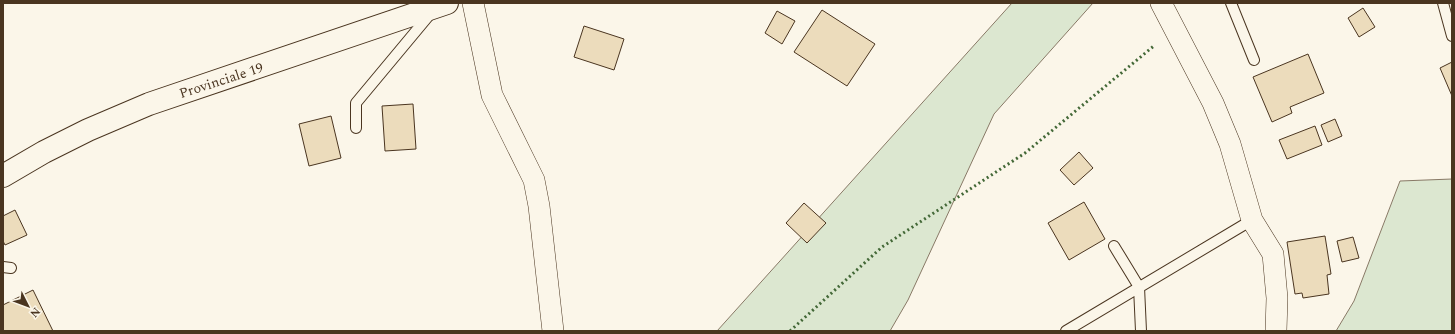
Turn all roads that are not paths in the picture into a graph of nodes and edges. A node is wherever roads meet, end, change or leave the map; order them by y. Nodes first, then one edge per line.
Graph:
1 (447, 3) edge
2 (450, 3) edge
3 (473, 3) edge
4 (1161, 3) edge
5 (1231, 3) edge
6 (1443, 3) edge
7 (1452, 36) edge
8 (1254, 60) dead end
9 (356, 128) dead end
10 (3, 176) edge
11 (1252, 220) junction
12 (1114, 246) dead end
13 (1139, 287) junction
14 (553, 331) edge
15 (1066, 331) edge
16 (1141, 331) edge
17 (1276, 331) edge

1 - 10 main road, Provinciale 19
2 - 9 lane
3 - 14 street
4 - 11 street
5 - 8 lane
6 - 7 lane
11 - 13 lane
11 - 17 street
12 - 13 lane
13 - 15 lane
13 - 16 lane

